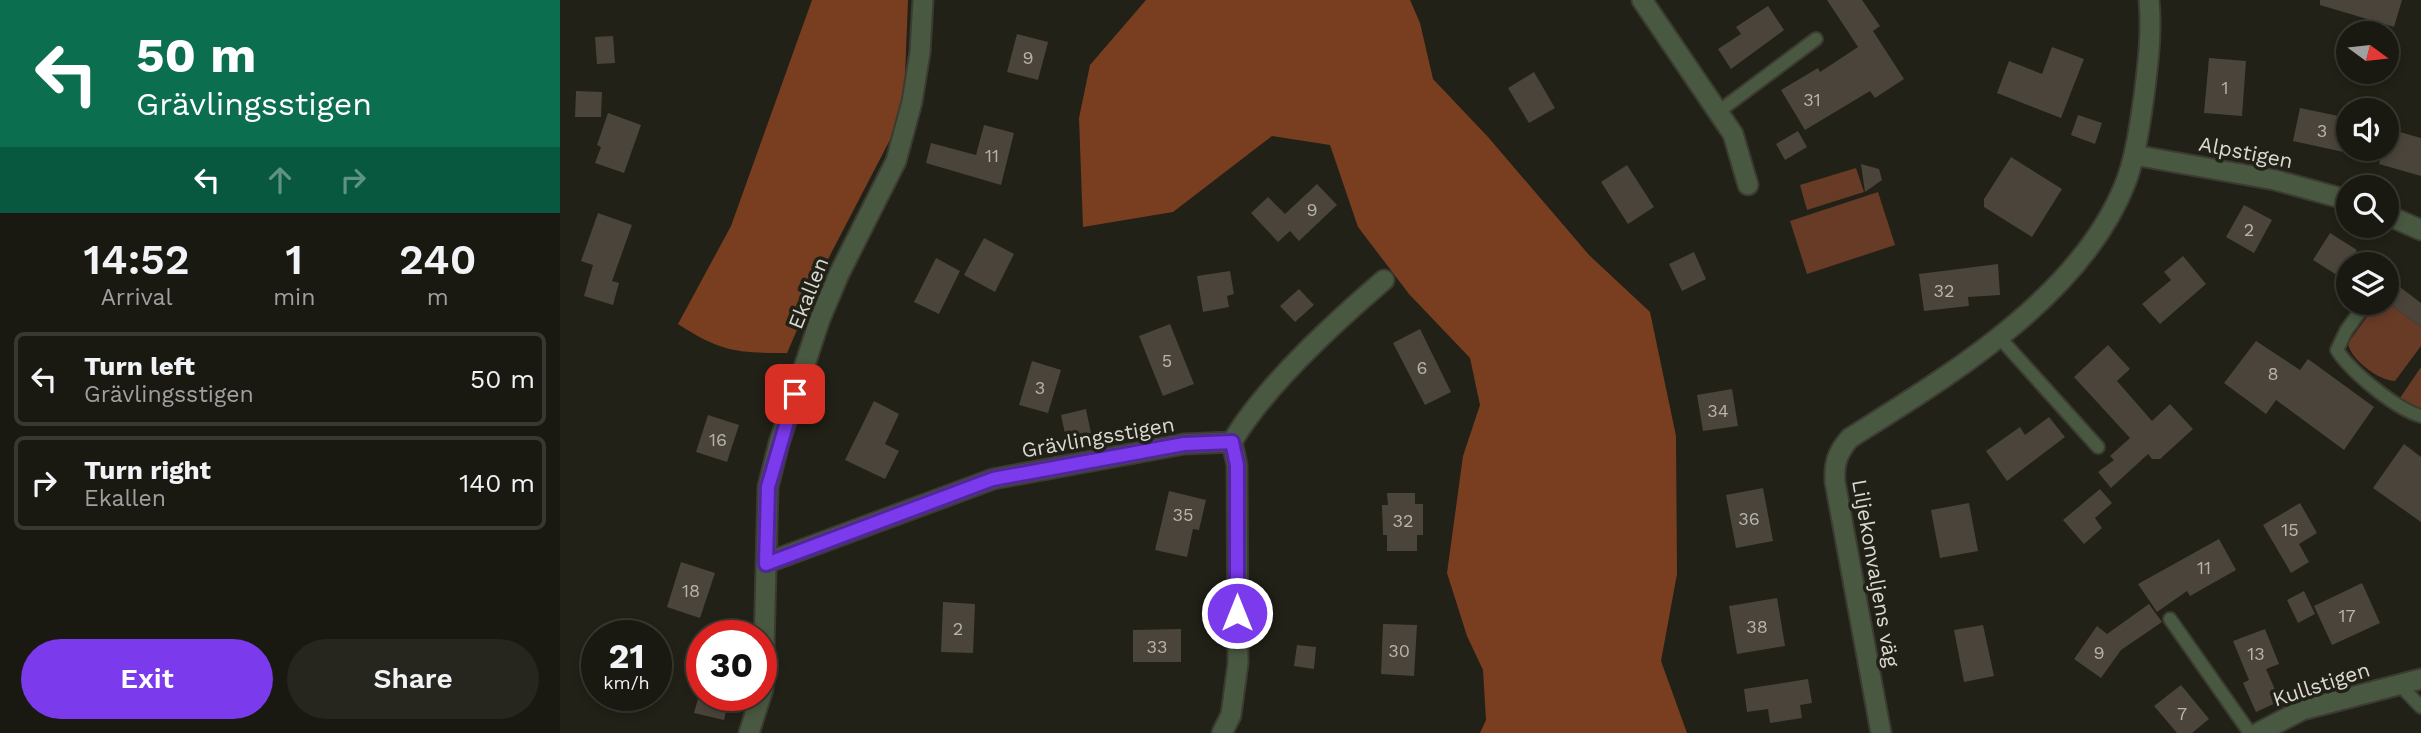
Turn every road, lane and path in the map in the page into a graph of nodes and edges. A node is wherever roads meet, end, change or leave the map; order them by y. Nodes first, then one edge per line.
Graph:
1 (923, 0) edge
2 (1642, 0) edge
3 (2149, 0) edge
4 (1816, 38) dead end
5 (1718, 112) junction
6 (2134, 155) junction
7 (1748, 185) dead end
8 (2336, 196) edge
9 (2399, 220) edge
10 (2421, 230) edge
11 (1384, 280) dead end
12 (2357, 315) edge
13 (1999, 337) junction
14 (2421, 416) edge
15 (1232, 442) junction
16 (2098, 447) dead end
17 (766, 564) junction
18 (2170, 619) dead end
19 (2421, 679) edge
20 (2399, 684) junction
21 (2421, 707) edge
22 (749, 733) edge
23 (1222, 733) edge
24 (1881, 733) edge
25 (2249, 733) edge
26 (2258, 733) edge

1 - 17 street, Ekallen
2 - 5 street
3 - 6 street, Liljekonvaljens väg
4 - 5 lane
5 - 7 street
6 - 8 street, Alpstigen
6 - 13 street, Liljekonvaljens väg
9 - 10 street
11 - 15 street
12 - 14 lane
13 - 16 lane
13 - 24 street, Liljekonvaljens väg
15 - 17 street, Grävlingsstigen
15 - 23 street
17 - 22 street, Ekallen
18 - 25 lane
19 - 20 street, Kullstigen
20 - 21 lane, Kullstigen
20 - 26 street, Kullstigen

